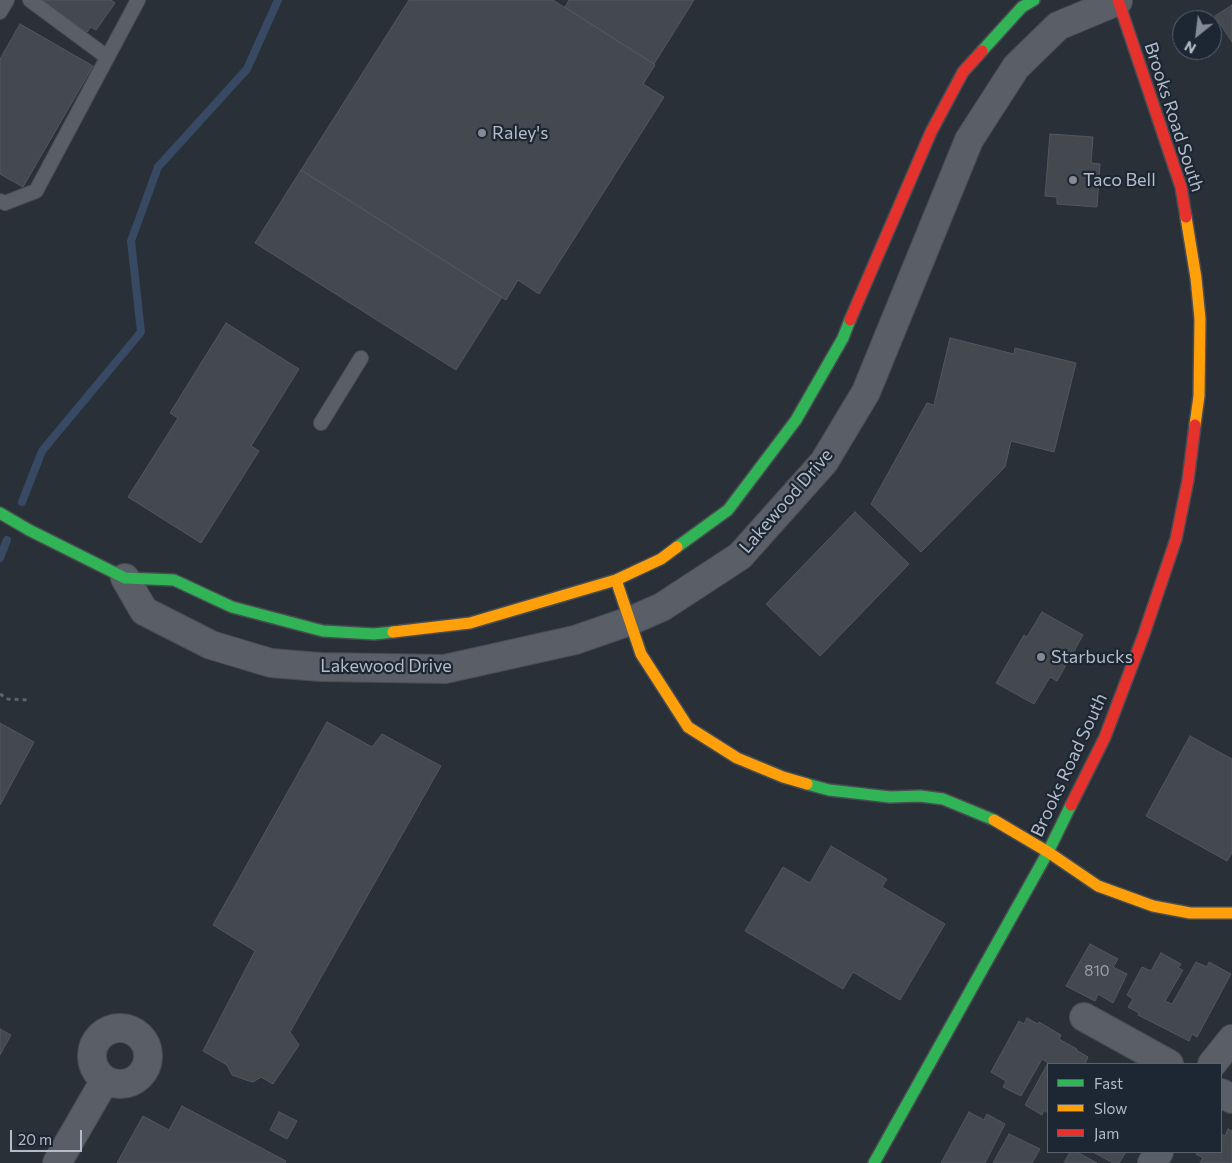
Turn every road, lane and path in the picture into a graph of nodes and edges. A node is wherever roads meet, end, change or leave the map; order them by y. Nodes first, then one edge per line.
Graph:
1 (7, 0) edge
2 (30, 0) edge
3 (138, 0) edge
4 (1034, 0) edge
5 (1119, 0) edge
6 (0, 12) edge
7 (107, 57) junction
8 (0, 201) edge
9 (362, 358) dead end
10 (321, 423) dead end
11 (0, 513) edge
12 (125, 578) junction
13 (616, 580) junction
14 (630, 621) junction
15 (0, 694) edge
16 (28, 700) dead end
17 (1048, 852) junction
18 (1232, 913) edge
19 (1084, 1017) dead end
20 (1232, 1039) edge
21 (1167, 1063) edge
22 (1213, 1063) edge
23 (105, 1080) dead end
24 (57, 1163) edge
25 (874, 1163) edge

1 - 6 lane
2 - 7 lane
3 - 7 lane
4 - 13 street, Lakewood Drive
5 - 14 street, Lakewood Drive
5 - 17 street, Brooks Road South
7 - 8 lane
9 - 10 lane
11 - 12 street, Lakewood Drive
12 - 13 street, Lakewood Drive
12 - 14 street, Lakewood Drive
13 - 14 street
14 - 17 street
15 - 16 path
17 - 18 street
17 - 25 street, Brooks Road South
19 - 21 street
20 - 22 street
23 - 24 street

